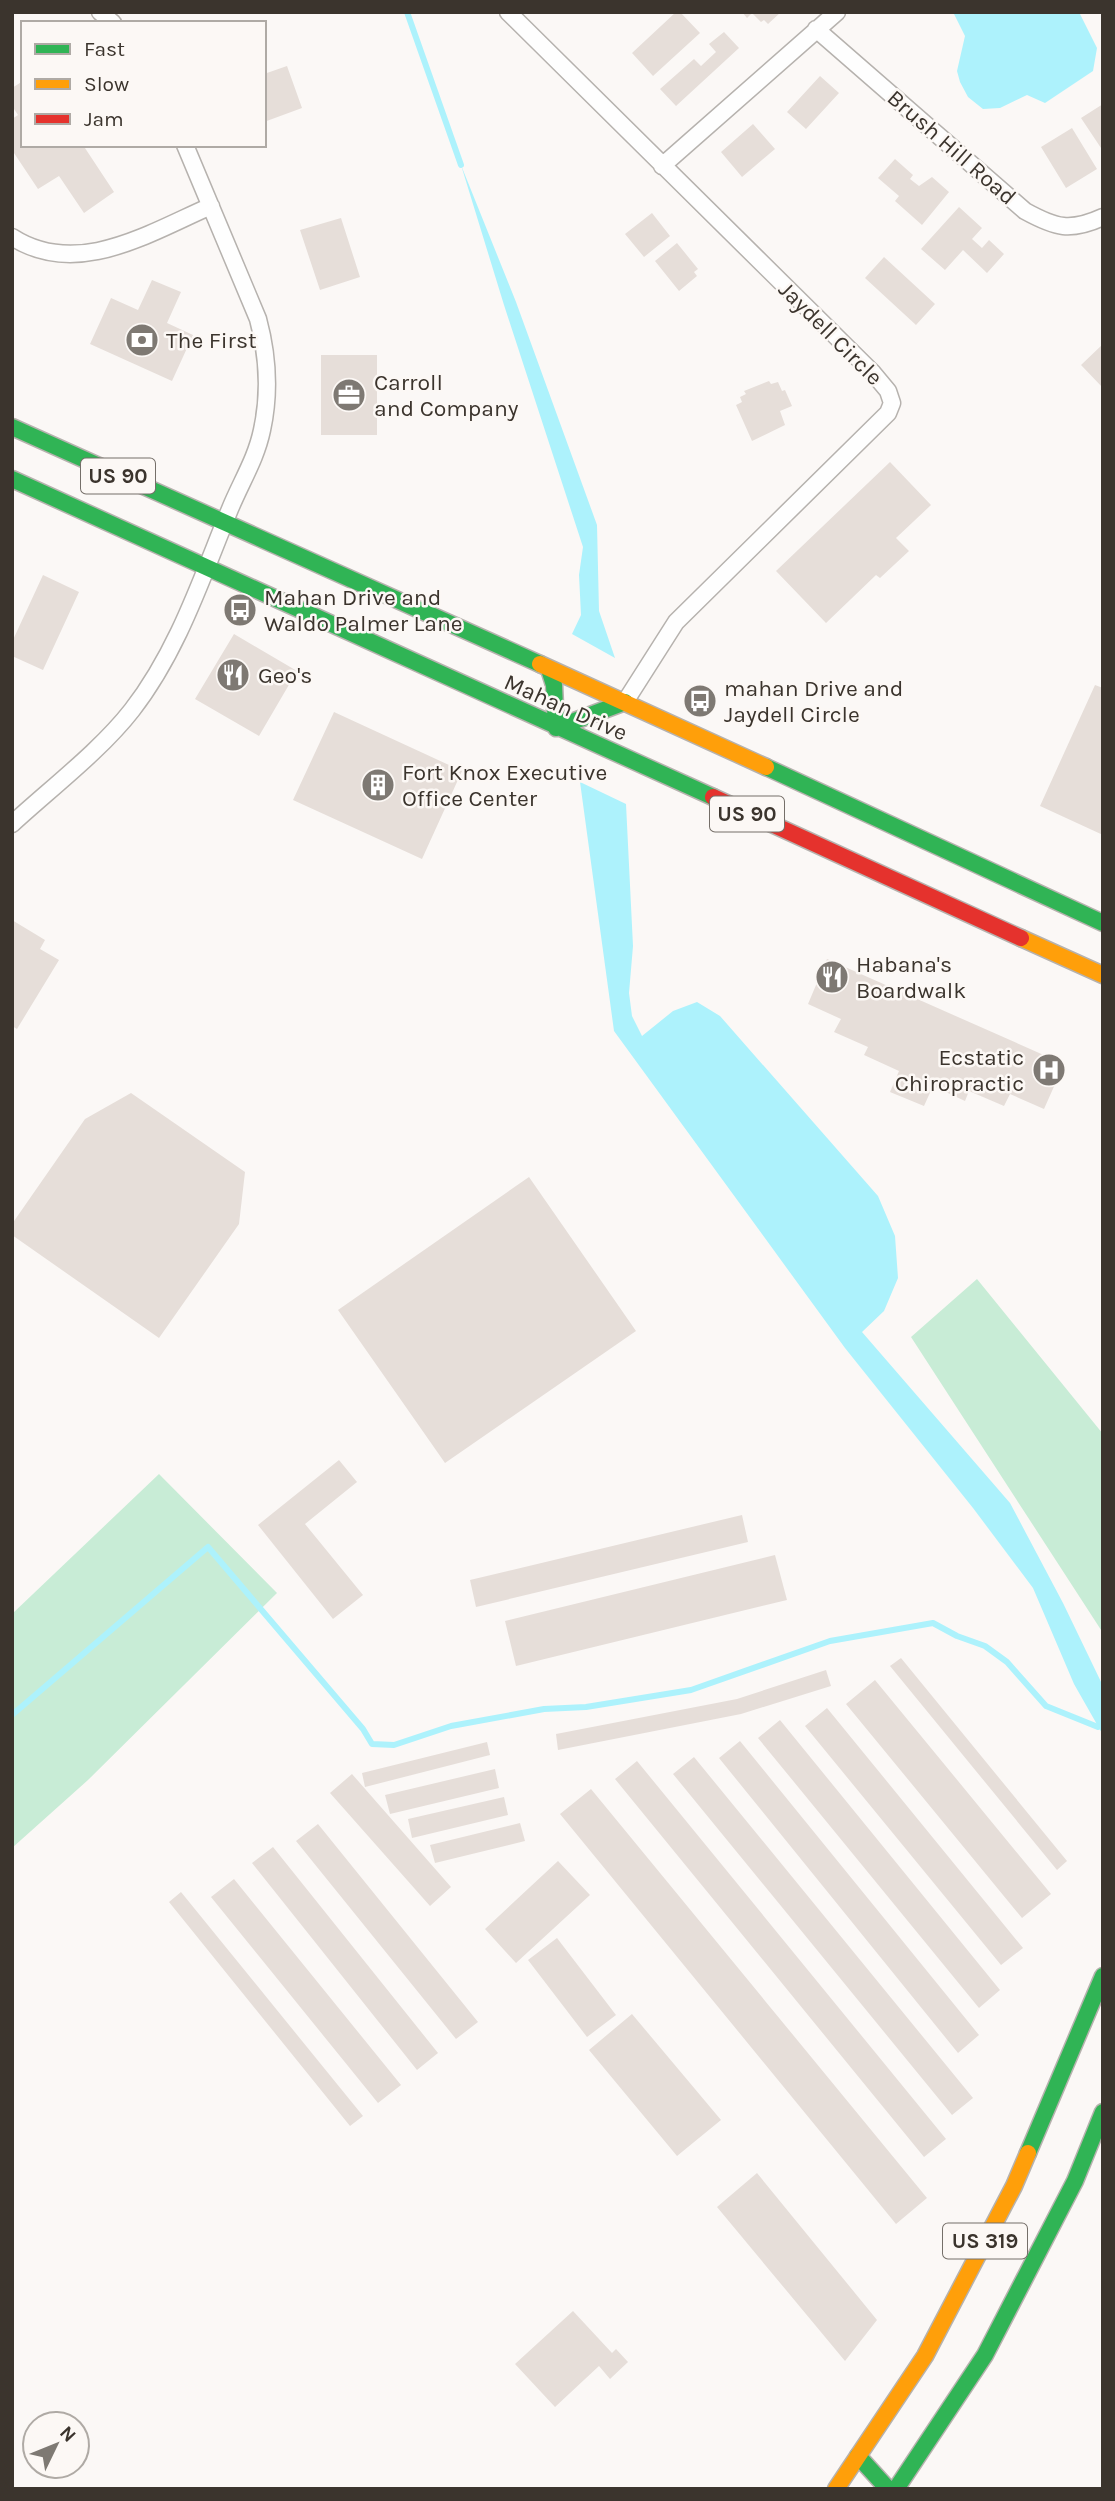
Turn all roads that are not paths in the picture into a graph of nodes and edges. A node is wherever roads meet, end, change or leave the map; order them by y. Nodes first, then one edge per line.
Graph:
1 (508, 12) edge
2 (837, 12) edge
3 (816, 29) junction
4 (186, 147) edge
5 (662, 166) junction
6 (211, 206) junction
7 (1103, 217) edge
8 (12, 237) edge
9 (12, 427) edge
10 (12, 479) edge
11 (224, 524) junction
12 (207, 567) junction
13 (550, 669) junction
14 (625, 702) junction
15 (556, 728) junction
16 (12, 824) edge
17 (1103, 923) edge
18 (1103, 975) edge
19 (1103, 1976) edge
20 (1103, 2112) edge
21 (858, 2456) junction
22 (836, 2489) edge
23 (888, 2489) edge
24 (896, 2489) edge

1 - 5 street, Jaydell Circle
2 - 3 street
3 - 5 street
3 - 7 street, Brush Hill Road
4 - 6 street
5 - 14 street, Jaydell Circle
6 - 8 street
6 - 11 street
9 - 11 main road, Mahan Drive / US 90
10 - 12 main road, Mahan Drive / US 90
11 - 12 street
11 - 13 main road, Mahan Drive / US 90
12 - 15 main road, Mahan Drive / US 90
12 - 16 street
13 - 14 main road, Mahan Drive / US 90
13 - 15 main road
14 - 15 main road
14 - 17 main road, Mahan Drive / US 90
15 - 18 main road, Mahan Drive / US 90
19 - 21 main road, US 319
20 - 24 main road, US 319
21 - 22 main road, US 319
21 - 23 main road

